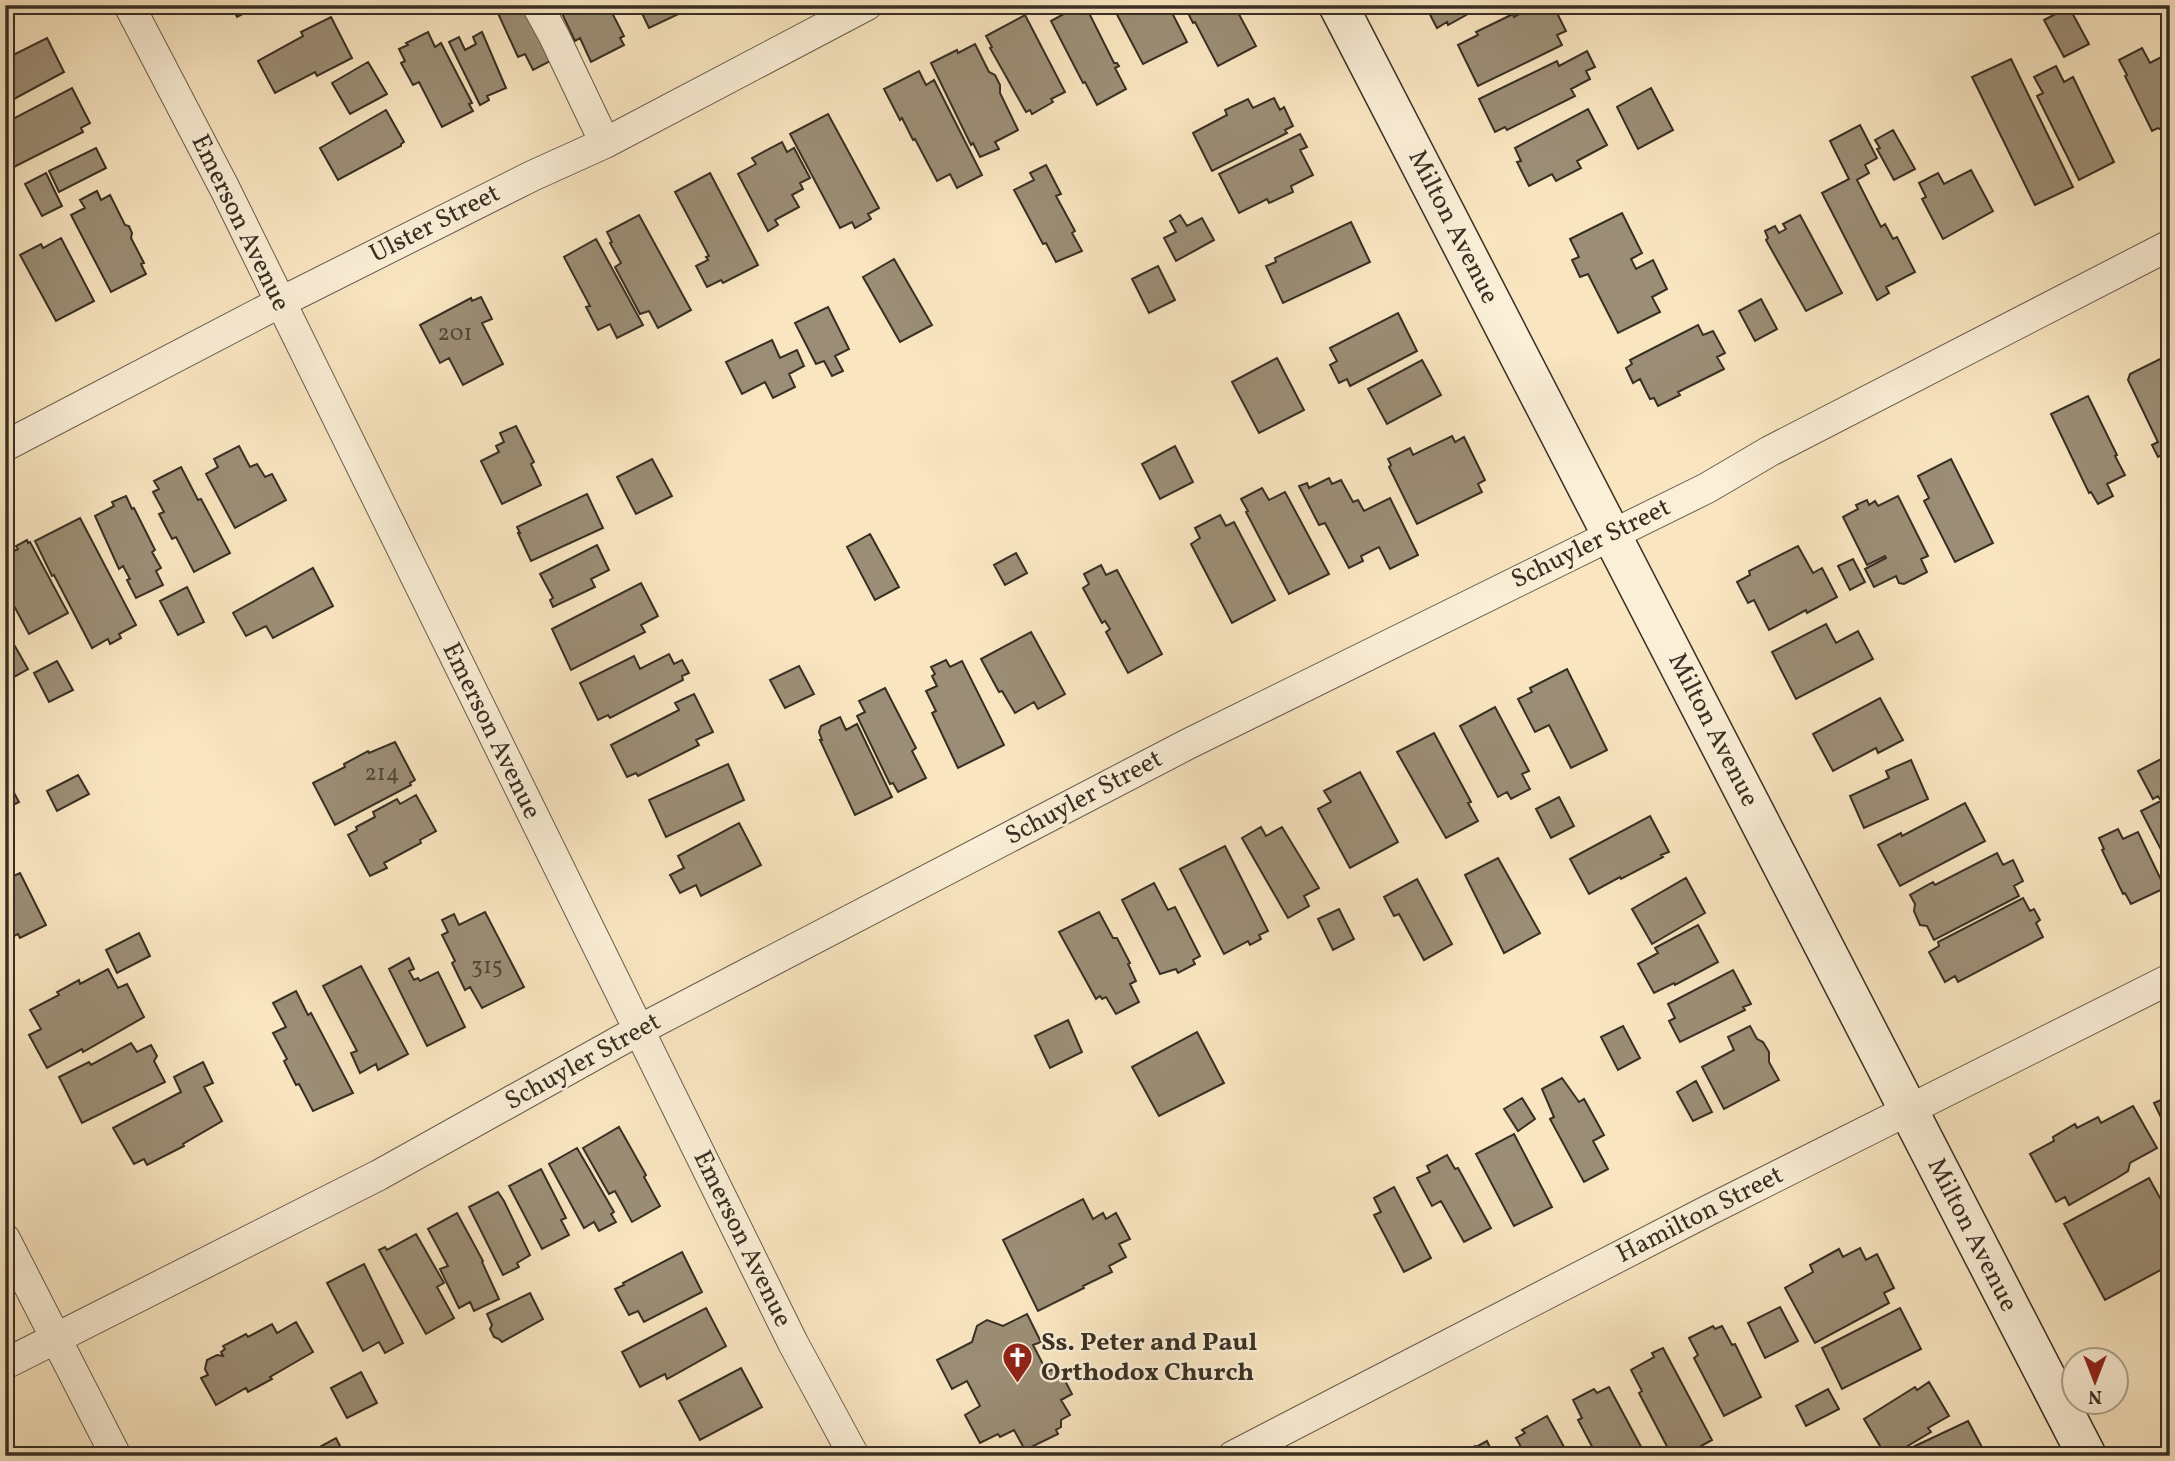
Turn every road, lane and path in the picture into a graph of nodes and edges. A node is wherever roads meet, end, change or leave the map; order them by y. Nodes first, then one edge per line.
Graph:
1 (129, 5) edge
2 (537, 5) edge
3 (867, 5) edge
4 (1338, 5) edge
5 (605, 143) junction
6 (2170, 245) edge
7 (279, 303) junction
8 (5, 446) edge
9 (1612, 534) junction
10 (2170, 979) edge
11 (639, 1030) junction
12 (1908, 1111) junction
13 (5, 1239) edge
14 (56, 1337) junction
15 (5, 1364) edge
16 (116, 1456) edge
17 (854, 1456) edge
18 (1233, 1456) edge
19 (2087, 1456) edge

1 - 7 street, Emerson Avenue
2 - 5 street
3 - 5 street, Ulster Street
4 - 9 street, Milton Avenue
5 - 7 street, Ulster Street
6 - 9 street, Schuyler Street
7 - 8 street, Ulster Street
7 - 11 street, Emerson Avenue
9 - 11 street, Schuyler Street
9 - 12 street, Milton Avenue
10 - 12 street, Hamilton Street
11 - 14 street, Schuyler Street
11 - 17 street, Emerson Avenue
12 - 18 street, Hamilton Street
12 - 19 street, Milton Avenue
13 - 14 street
14 - 15 street, Schuyler Street
14 - 16 street

